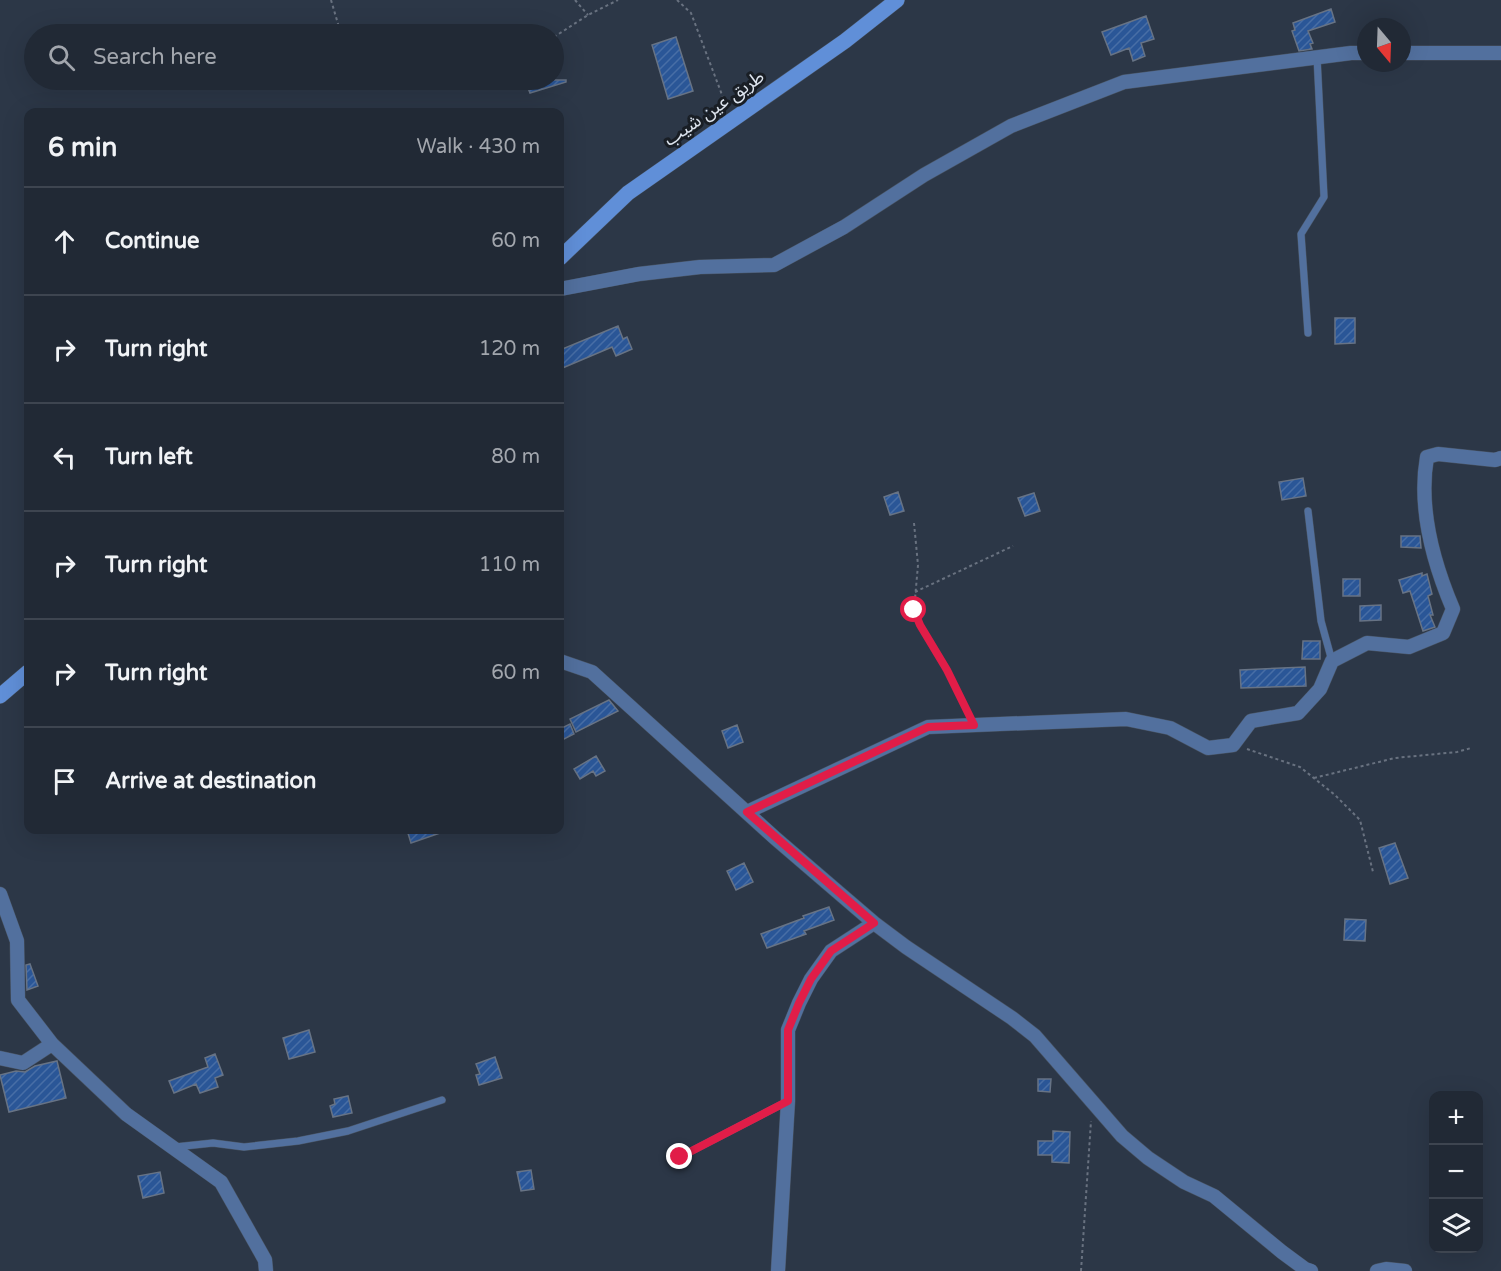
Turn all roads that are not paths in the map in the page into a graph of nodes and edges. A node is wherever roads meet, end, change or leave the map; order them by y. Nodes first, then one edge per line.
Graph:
1 (897, 0) edge
2 (1501, 52) edge
3 (1411, 53) edge
4 (1357, 54) edge
5 (1317, 57) junction
6 (564, 254) edge
7 (564, 288) edge
8 (1308, 333) dead end
9 (1501, 458) edge
10 (1308, 511) dead end
11 (1332, 661) junction
12 (564, 662) edge
13 (24, 675) edge
14 (0, 696) edge
15 (747, 812) junction
16 (0, 894) edge
17 (874, 923) junction
18 (52, 1044) junction
19 (0, 1058) edge
20 (442, 1100) dead end
21 (788, 1101) junction
22 (172, 1147) junction
23 (680, 1157) dead end
24 (266, 1271) edge
25 (778, 1271) edge
26 (1311, 1271) edge
27 (1377, 1271) edge
28 (1405, 1271) edge

1 - 6 main road, طريق عين شيب
2 - 3 street
4 - 5 street
5 - 7 street
5 - 8 lane
9 - 11 street
10 - 11 lane
11 - 15 street
12 - 15 street
13 - 14 main road
15 - 17 street
16 - 18 street
17 - 21 street
17 - 26 street
18 - 19 street
18 - 22 street
20 - 22 lane
21 - 23 lane
21 - 25 street
22 - 24 street
27 - 28 street

